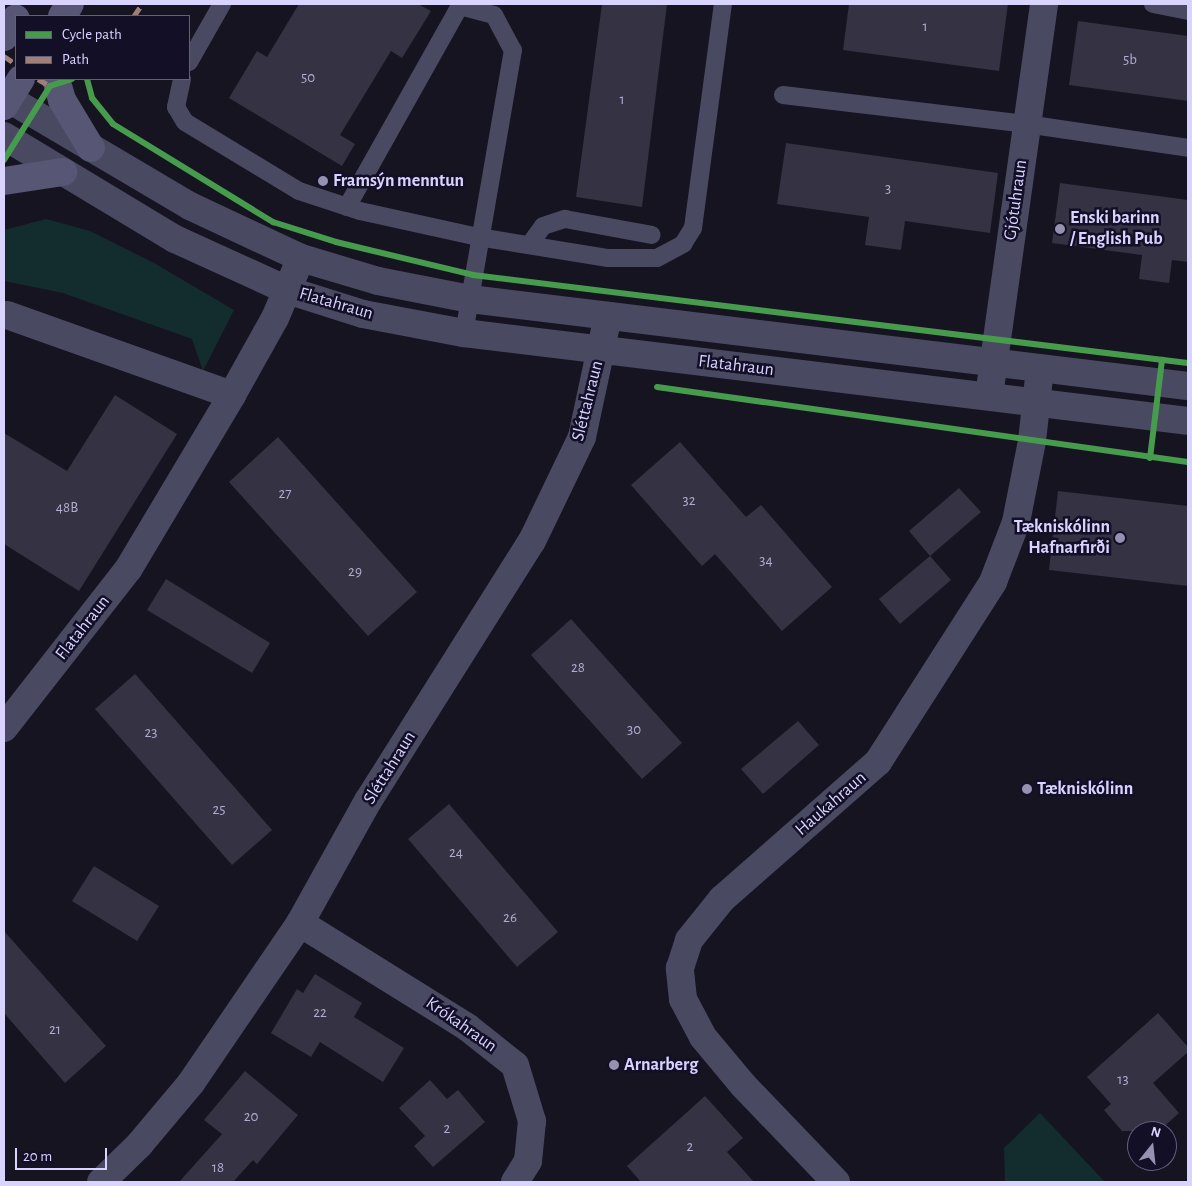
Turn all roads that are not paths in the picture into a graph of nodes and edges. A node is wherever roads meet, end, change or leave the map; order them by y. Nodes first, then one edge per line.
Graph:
1 (26, 4) edge
2 (70, 4) edge
3 (222, 4) edge
4 (723, 4) edge
5 (1044, 4) edge
6 (1153, 4) edge
7 (1188, 11) edge
8 (18, 15) edge
9 (63, 15) edge
10 (15, 20) edge
11 (4, 37) edge
12 (190, 60) edge
13 (56, 80) edge
14 (182, 80) edge
15 (9, 95) edge
16 (782, 95) dead end
17 (1026, 124) junction
18 (4, 136) edge
19 (91, 148) junction
20 (1188, 148) edge
21 (63, 172) junction
22 (4, 182) edge
23 (347, 207) junction
24 (652, 236) dead end
25 (478, 237) junction
26 (530, 244) junction
27 (301, 258) junction
28 (287, 290) junction
29 (470, 299) junction
30 (7, 315) dead end
31 (608, 316) junction
32 (464, 333) junction
33 (601, 350) junction
34 (994, 362) junction
35 (1040, 368) junction
36 (1188, 386) edge
37 (232, 395) junction
38 (989, 396) junction
39 (1036, 402) junction
40 (1188, 421) edge
41 (4, 728) edge
42 (300, 923) junction
43 (101, 1182) edge
44 (516, 1182) edge
45 (836, 1182) edge

1 - 8 main road
2 - 9 main road
3 - 12 lane
4 - 26 lane
5 - 17 street, Gjótuhraun
6 - 7 lane
10 - 11 main road
13 - 19 main road
14 - 23 lane
15 - 19 street, Flatahraun
16 - 17 lane
17 - 20 lane
17 - 34 street, Gjótuhraun
18 - 21 street, Flatahraun
19 - 27 street, Flatahraun
21 - 22 main road
21 - 28 street, Flatahraun
23 - 25 lane
23 - 25 lane
24 - 26 lane
25 - 26 lane
25 - 29 lane
27 - 28 street, Flatahraun
27 - 29 street, Flatahraun
28 - 32 street, Flatahraun
28 - 37 street, Flatahraun
29 - 31 street, Flatahraun
29 - 32 lane
30 - 37 street
31 - 33 street, Sléttahraun
31 - 34 street, Flatahraun
32 - 33 street, Flatahraun
33 - 38 street, Flatahraun
33 - 42 street, Sléttahraun
34 - 35 street, Flatahraun
34 - 38 street, Gjótuhraun
35 - 36 street, Flatahraun
35 - 39 street, Haukahraun
37 - 41 street, Flatahraun
38 - 39 street, Flatahraun
39 - 40 street, Flatahraun
39 - 45 street, Haukahraun
42 - 43 street, Sléttahraun
42 - 44 street, Krókahraun

